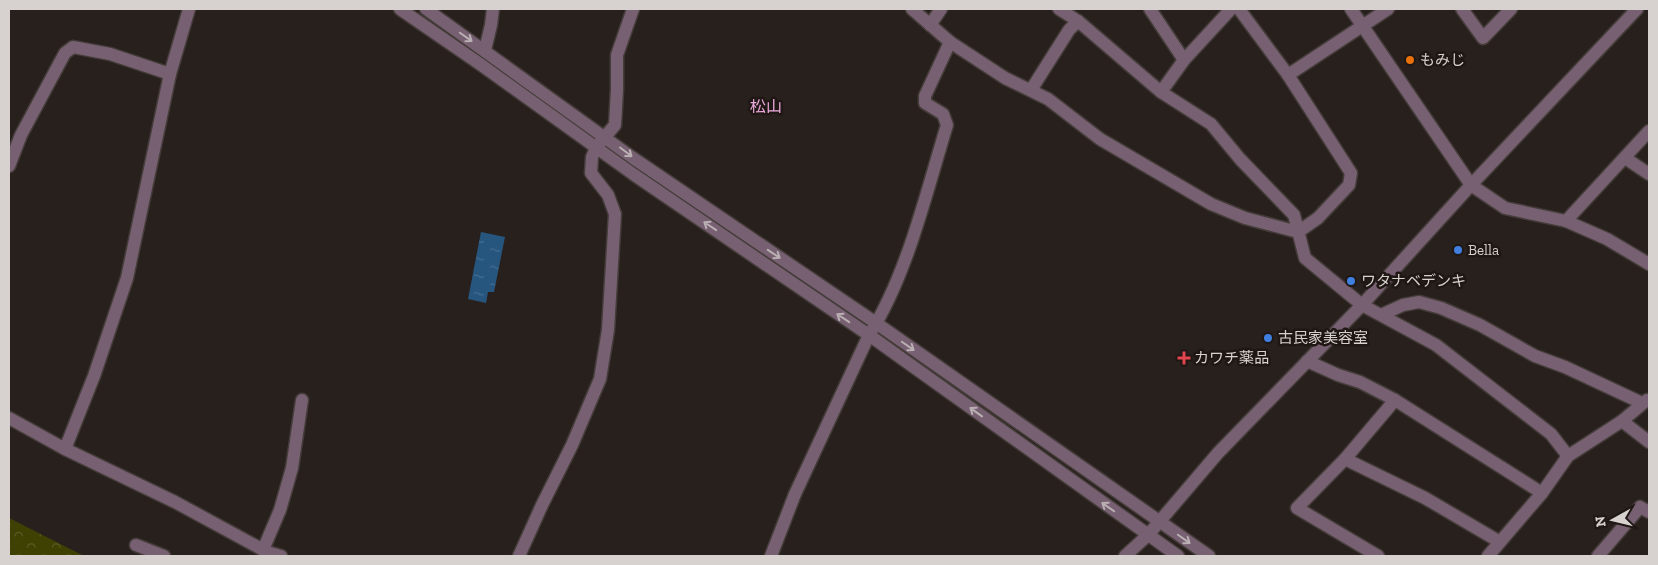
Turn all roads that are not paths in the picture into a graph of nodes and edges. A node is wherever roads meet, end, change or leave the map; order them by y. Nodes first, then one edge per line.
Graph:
1 (190, 9) edge
2 (400, 9) edge
3 (426, 9) edge
4 (493, 9) edge
5 (633, 9) edge
6 (912, 9) edge
7 (941, 9) edge
8 (1059, 9) edge
9 (1150, 9) edge
10 (1231, 9) edge
11 (1239, 9) edge
12 (1351, 9) edge
13 (1388, 9) edge
14 (1462, 9) edge
15 (1511, 9) edge
16 (1637, 9) edge
17 (1078, 21) junction
18 (930, 25) junction
19 (1363, 26) junction
20 (950, 42) junction
21 (485, 50) junction
22 (1184, 60) junction
23 (170, 74) junction
24 (1288, 75) junction
25 (1031, 90) junction
26 (1160, 92) junction
27 (1649, 131) edge
28 (606, 137) junction
29 (596, 146) junction
30 (1625, 158) junction
31 (9, 166) edge
32 (1649, 174) edge
33 (1471, 184) junction
34 (1566, 221) junction
35 (1298, 232) junction
36 (1649, 264) edge
37 (1362, 305) junction
38 (1381, 315) junction
39 (876, 324) junction
40 (869, 336) junction
41 (1307, 361) junction
42 (302, 400) dead end
43 (1395, 400) junction
44 (1646, 400) edge
45 (9, 418) edge
46 (1622, 421) junction
47 (1649, 442) edge
48 (65, 449) junction
49 (1568, 456) junction
50 (1345, 460) junction
51 (1542, 493) junction
52 (1649, 512) edge
53 (1158, 521) junction
54 (1148, 535) junction
55 (1500, 542) junction
56 (136, 545) dead end
57 (265, 553) edge
58 (164, 556) edge
59 (280, 556) edge
60 (519, 556) edge
61 (771, 556) edge
62 (1125, 556) edge
63 (1141, 556) edge
64 (1178, 556) edge
65 (1209, 556) edge
66 (1378, 556) edge
67 (1488, 556) edge
68 (1598, 556) edge

1 - 23 street
2 - 29 street
3 -> 21 street
4 - 21 street
5 - 28 street
6 - 18 street
7 - 18 street
8 - 17 street
9 - 22 street
10 - 22 street
11 - 24 street
12 - 19 street
13 - 19 street
14 - 15 street
16 - 33 street
17 - 25 street
17 - 26 street
18 - 20 street
19 - 24 street
19 - 33 street
20 - 25 street
20 - 39 street
21 - 28 street
22 - 26 street
23 - 31 street
23 - 48 street
24 - 35 street
25 - 35 street
26 - 35 street
27 - 30 street
28 - 29 street
28 -> 39 street
40 -> 29 street
29 - 60 street
30 - 32 street
30 - 34 street
33 - 34 street
33 - 37 street
34 - 36 street
35 - 37 street
37 - 38 street
37 - 41 street
38 - 44 street
38 - 49 street
39 - 40 street
39 -> 53 street
54 -> 40 street
40 - 61 street
41 - 43 street
41 - 53 street
42 - 57 street
43 - 50 street
43 - 51 street
44 - 46 street
45 - 48 street
46 - 47 street
46 - 49 street
48 - 57 street
49 - 51 street
50 - 55 street
50 - 66 street
51 - 55 street
52 - 68 street
53 - 54 street
53 -> 65 street
54 - 62 street
54 - 63 street
54 - 64 street
55 - 67 street
56 - 58 street
57 - 59 street

